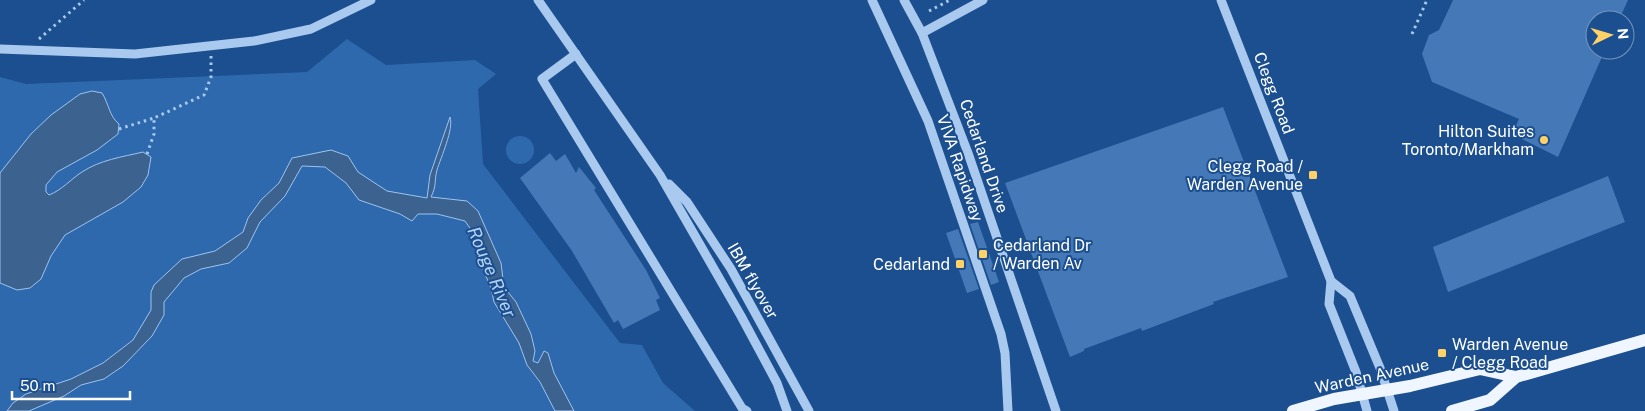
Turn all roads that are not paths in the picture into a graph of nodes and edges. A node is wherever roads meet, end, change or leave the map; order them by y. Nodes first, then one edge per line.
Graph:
1 (371, 0) edge
2 (538, 0) edge
3 (872, 0) edge
4 (904, 0) edge
5 (983, 0) edge
6 (1221, 0) edge
7 (922, 33) junction
8 (0, 49) edge
9 (576, 54) junction
10 (660, 175) junction
11 (1330, 281) junction
12 (1645, 340) edge
13 (1516, 377) junction
14 (1387, 390) junction
15 (1362, 394) junction
16 (747, 411) edge
17 (787, 411) edge
18 (809, 411) edge
19 (1008, 411) edge
20 (1056, 411) edge
21 (1293, 411) edge
22 (1367, 411) edge
23 (1394, 411) edge
24 (1452, 411) edge

1 - 8 street
2 - 9 street
3 - 19 street, VIVA Rapidway
4 - 7 street, Cedarland Drive
5 - 7 street
6 - 11 street, Clegg Road
7 - 20 street, Cedarland Drive
9 - 10 street
9 - 16 street
10 - 17 street
10 - 18 street, IBM flyover
11 - 14 street
11 - 15 street, Clegg Road
12 - 13 main road, Warden Avenue
13 - 14 main road, Warden Avenue
13 - 24 main road, Warden Avenue
14 - 15 main road, Warden Avenue
14 - 23 street
15 - 21 main road, Warden Avenue
15 - 22 street, Clegg Road

